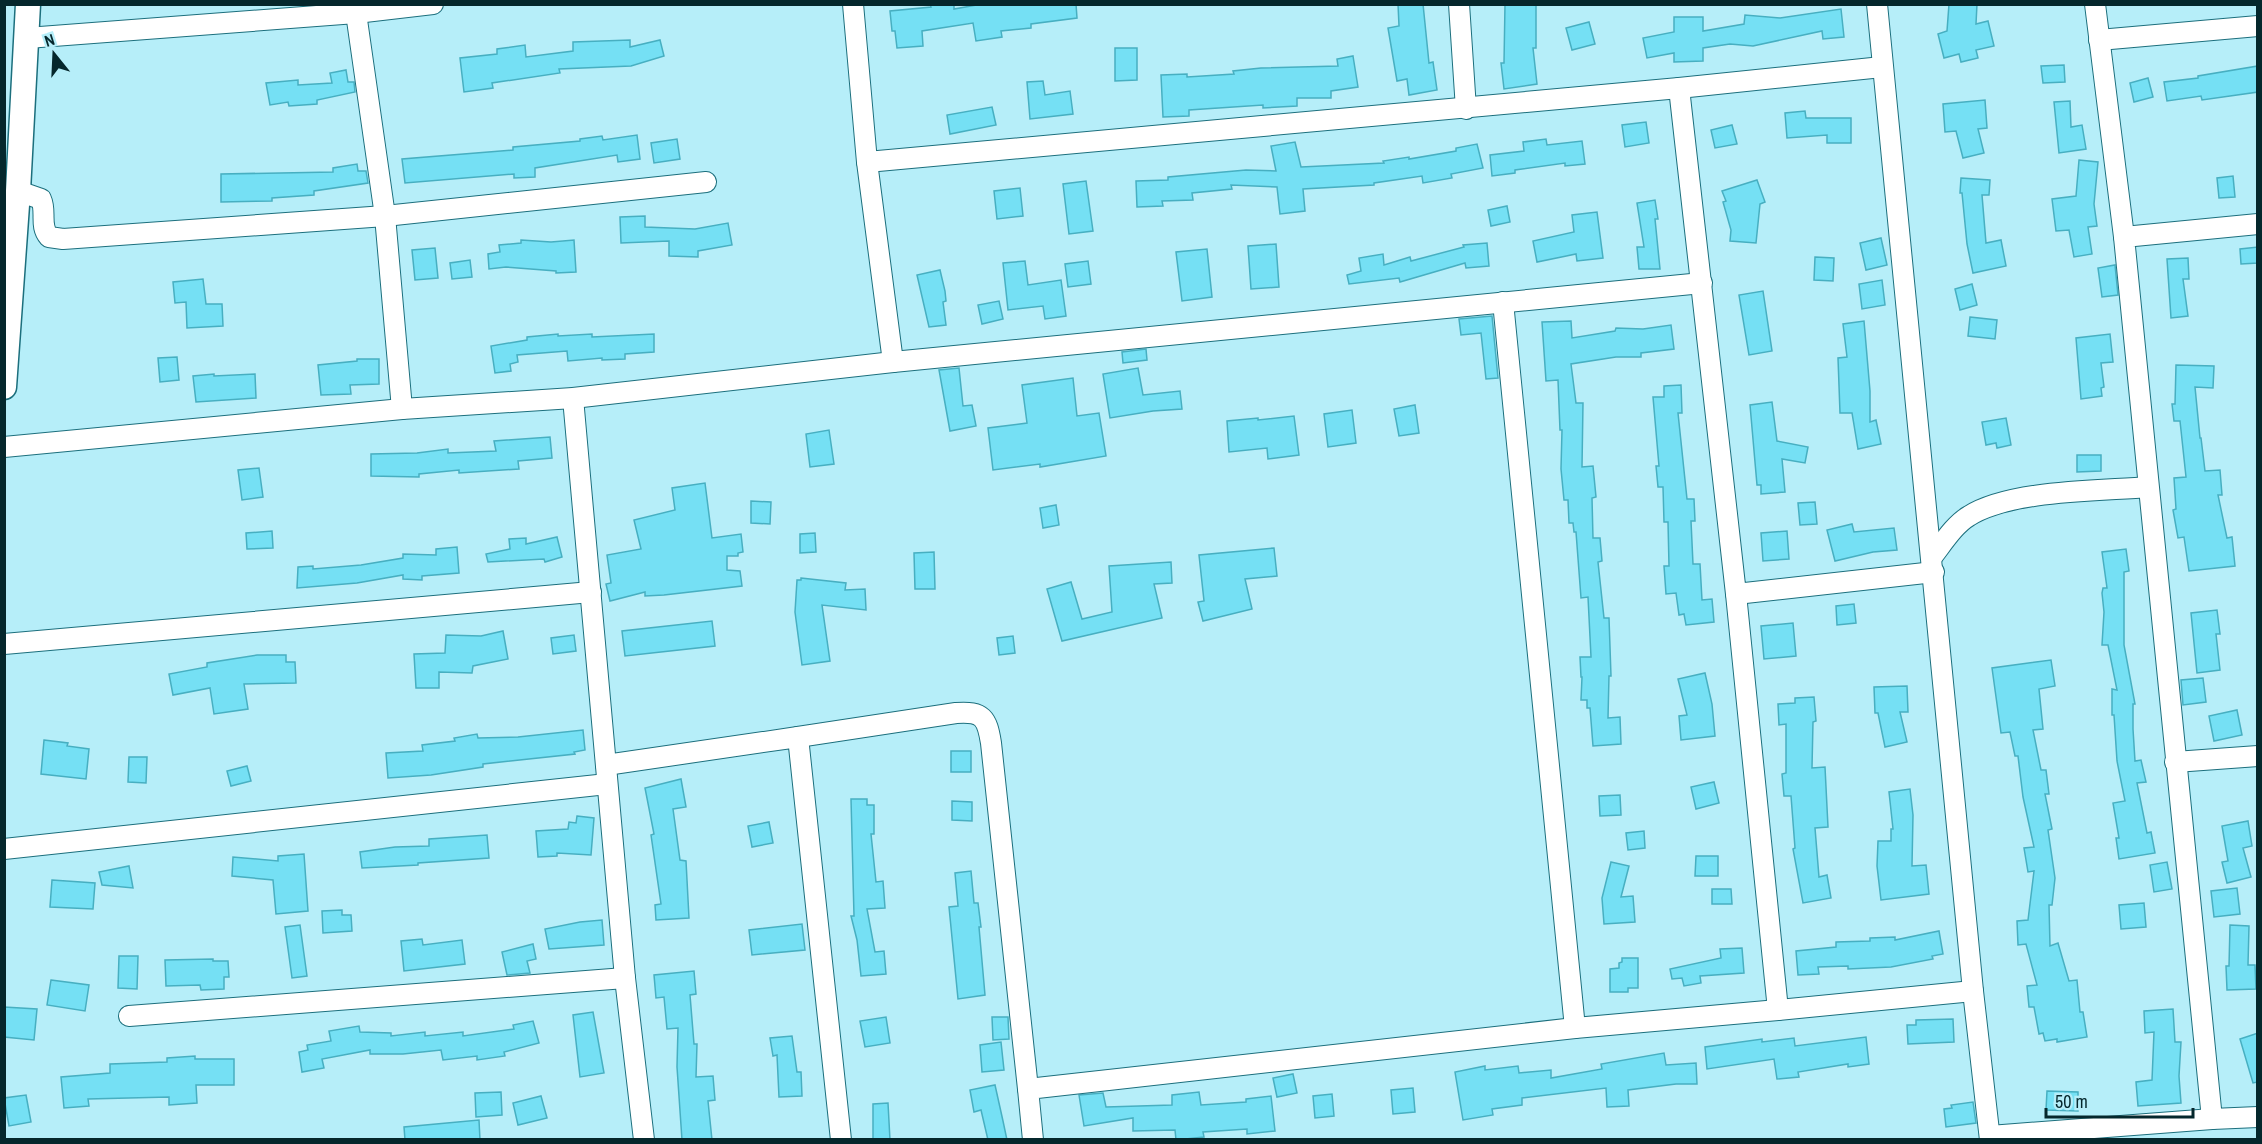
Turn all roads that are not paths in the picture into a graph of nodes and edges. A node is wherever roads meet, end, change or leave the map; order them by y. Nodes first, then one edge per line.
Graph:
1 (28, 4) edge
2 (433, 4) edge
3 (853, 4) edge
4 (1459, 4) edge
5 (1877, 4) edge
6 (2095, 4) edge
7 (356, 14) junction
8 (2258, 26) edge
9 (27, 38) junction
10 (2099, 40) junction
11 (1882, 67) junction
12 (1679, 88) junction
13 (1466, 109) junction
14 (867, 162) junction
15 (706, 182) dead end
16 (18, 191) junction
17 (385, 216) junction
18 (2258, 224) edge
19 (2124, 237) junction
20 (1702, 283) junction
21 (1503, 302) junction
22 (892, 362) junction
23 (4, 387) edge
24 (573, 398) junction
25 (402, 409) junction
26 (4, 447) edge
27 (2148, 487) junction
28 (1933, 565) junction
29 (591, 592) junction
30 (1736, 594) junction
31 (4, 644) edge
32 (798, 737) junction
33 (2258, 756) edge
34 (2175, 762) junction
35 (607, 774) junction
36 (4, 849) edge
37 (625, 978) junction
38 (1973, 990) junction
39 (1778, 1010) junction
40 (129, 1016) dead end
41 (1575, 1028) junction
42 (1028, 1089) junction
43 (2258, 1116) edge
44 (2212, 1119) junction
45 (1990, 1138) edge
46 (644, 1140) edge
47 (841, 1140) edge
48 (1033, 1140) edge

1 - 9 street
2 - 7 street
3 - 14 street
4 - 13 street
5 - 11 street
6 - 10 street
7 - 9 street
7 - 17 street
8 - 10 street
9 - 16 street
10 - 19 street
11 - 12 street
11 - 28 street
12 - 13 street
12 - 20 street
13 - 14 street
14 - 22 street
15 - 17 street
16 - 17 street
16 - 23 street
17 - 25 street
18 - 19 street
19 - 27 street
20 - 21 street
20 - 30 street
21 - 22 street
21 - 41 street
22 - 24 street
24 - 25 street
24 - 29 street
25 - 26 street
27 - 28 street
27 - 34 street
28 - 30 street
28 - 38 street
29 - 31 street
29 - 35 street
30 - 39 street
32 - 35 street
32 - 42 street
32 - 47 street
33 - 34 street
34 - 44 street
35 - 36 street
35 - 37 street
37 - 40 street
37 - 46 street
38 - 39 street
38 - 45 street
39 - 41 street
41 - 42 street
42 - 48 street
43 - 44 street
44 - 45 street

